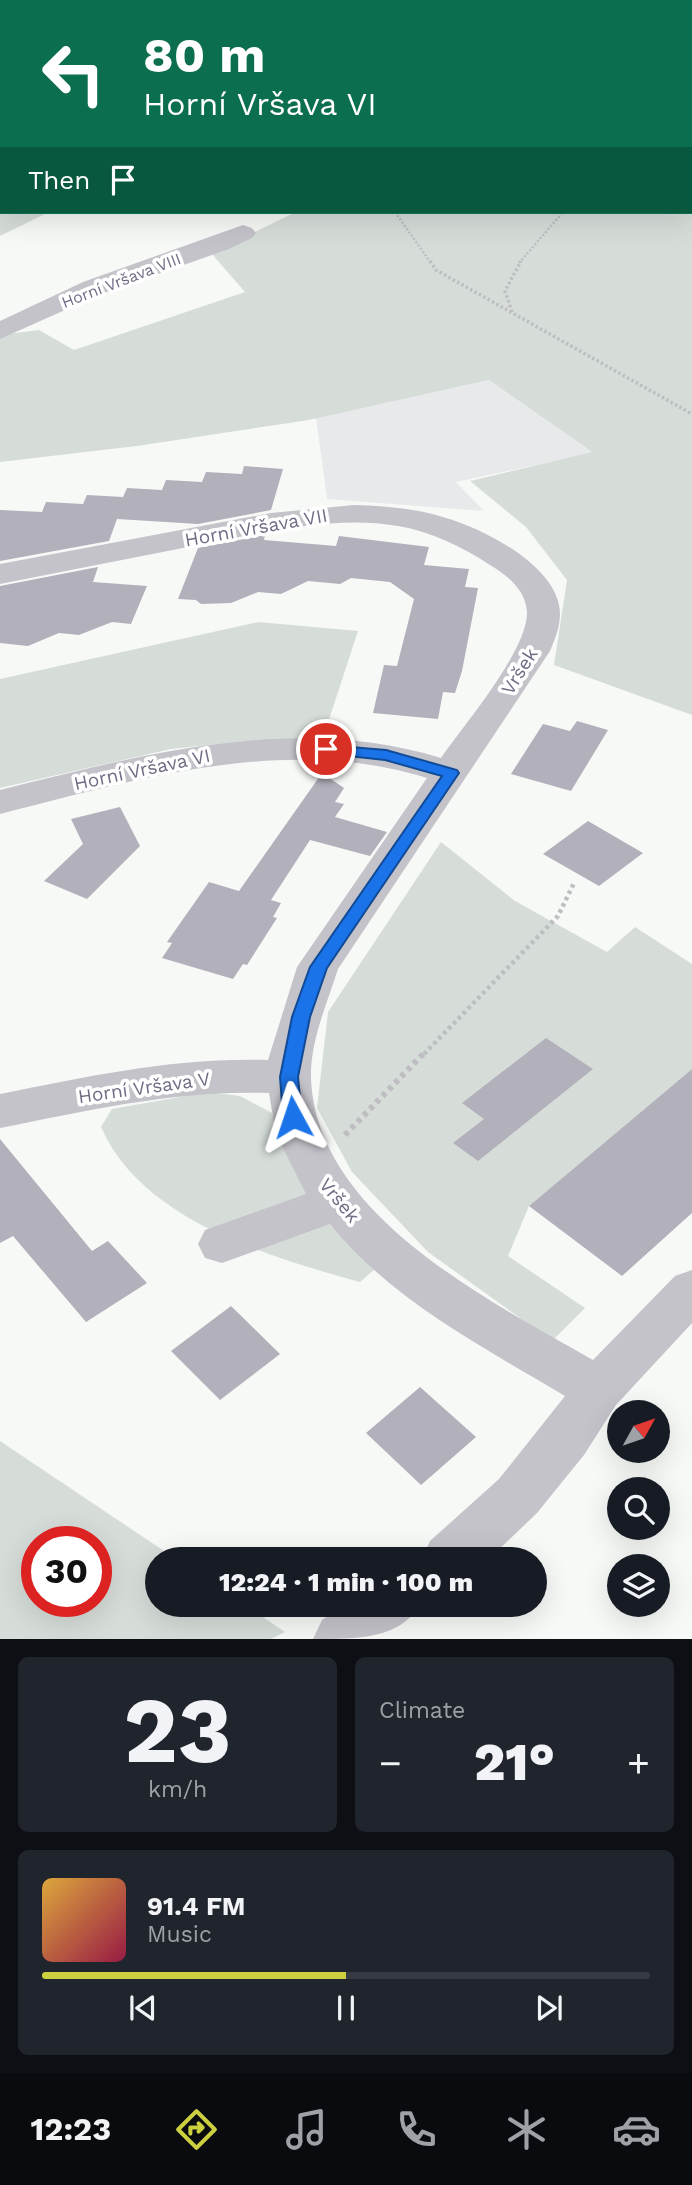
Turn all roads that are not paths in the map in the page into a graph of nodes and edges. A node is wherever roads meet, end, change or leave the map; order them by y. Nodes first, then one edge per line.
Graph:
1 (243, 233) dead end
2 (0, 331) edge
3 (0, 574) edge
4 (544, 628) joint
5 (451, 773) junction
6 (0, 802) edge
7 (289, 1077) junction
8 (0, 1111) edge
9 (325, 1185) junction
10 (222, 1244) dead end
11 (692, 1290) edge
12 (598, 1389) junction
13 (463, 1547) edge
14 (374, 1617) edge
15 (342, 1639) edge

1 - 2 street, Horní Vršava VIII
3 - 4 street, Horní Vršava VII
4 - 5 street, Vršek
5 - 6 street, Horní Vršava VI
5 - 7 street, Vršek
7 - 8 street, Horní Vršava V
7 - 9 street, Vršek
9 - 10 street
9 - 12 street, Vršek
11 - 12 street
12 - 13 street
14 - 15 street

